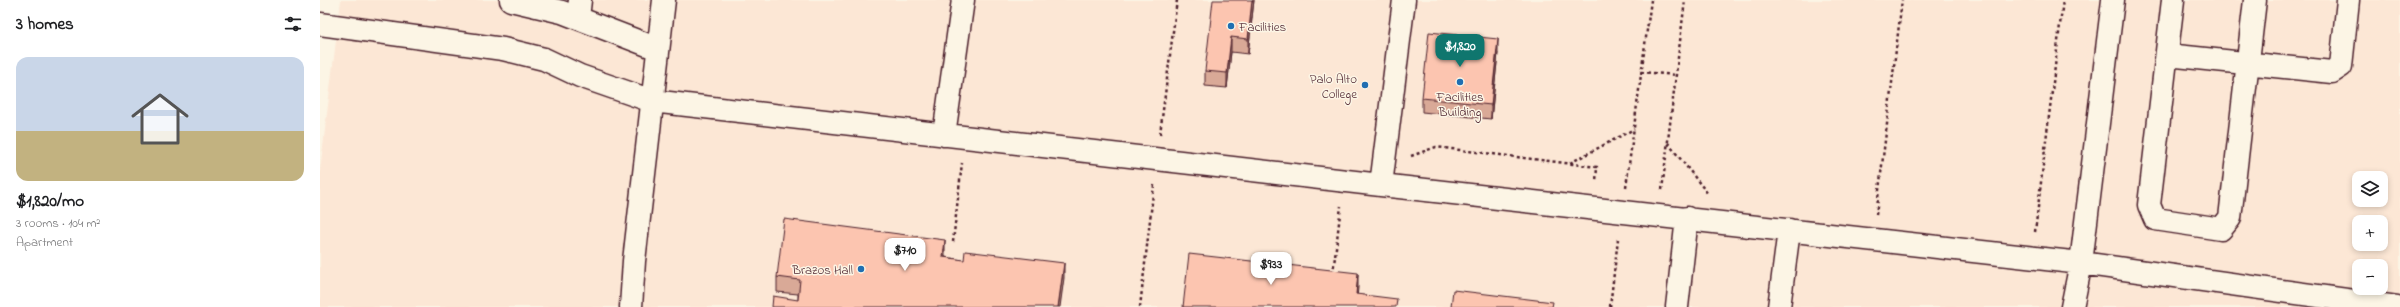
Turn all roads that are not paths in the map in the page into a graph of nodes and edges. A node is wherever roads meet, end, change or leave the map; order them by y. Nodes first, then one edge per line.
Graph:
1 (511, 0) edge
2 (664, 0) edge
3 (963, 0) edge
4 (1404, 0) edge
5 (2113, 0) edge
6 (2173, 0) edge
7 (2255, 0) edge
8 (2348, 0) edge
9 (579, 9) edge
10 (320, 24) edge
11 (658, 49) junction
12 (2167, 55) junction
13 (2248, 62) junction
14 (652, 101) junction
15 (944, 136) junction
16 (1381, 185) junction
17 (1687, 218) junction
18 (1789, 230) junction
19 (2081, 263) junction
20 (2360, 305) edge
21 (631, 307) edge
22 (1677, 307) edge
23 (1779, 307) edge
24 (2072, 307) edge
25 (2397, 307) edge

1 - 9 lane
2 - 11 lane
3 - 15 lane
4 - 16 lane
5 - 19 lane
6 - 12 lane
7 - 13 lane
8 - 13 lane
9 - 11 lane
10 - 14 lane
11 - 14 lane
12 - 13 lane
12 - 13 lane
14 - 15 lane
14 - 21 lane
15 - 16 lane
16 - 17 lane
17 - 18 lane
17 - 22 lane
18 - 19 lane
18 - 23 lane
19 - 20 lane
19 - 24 lane
20 - 25 lane

